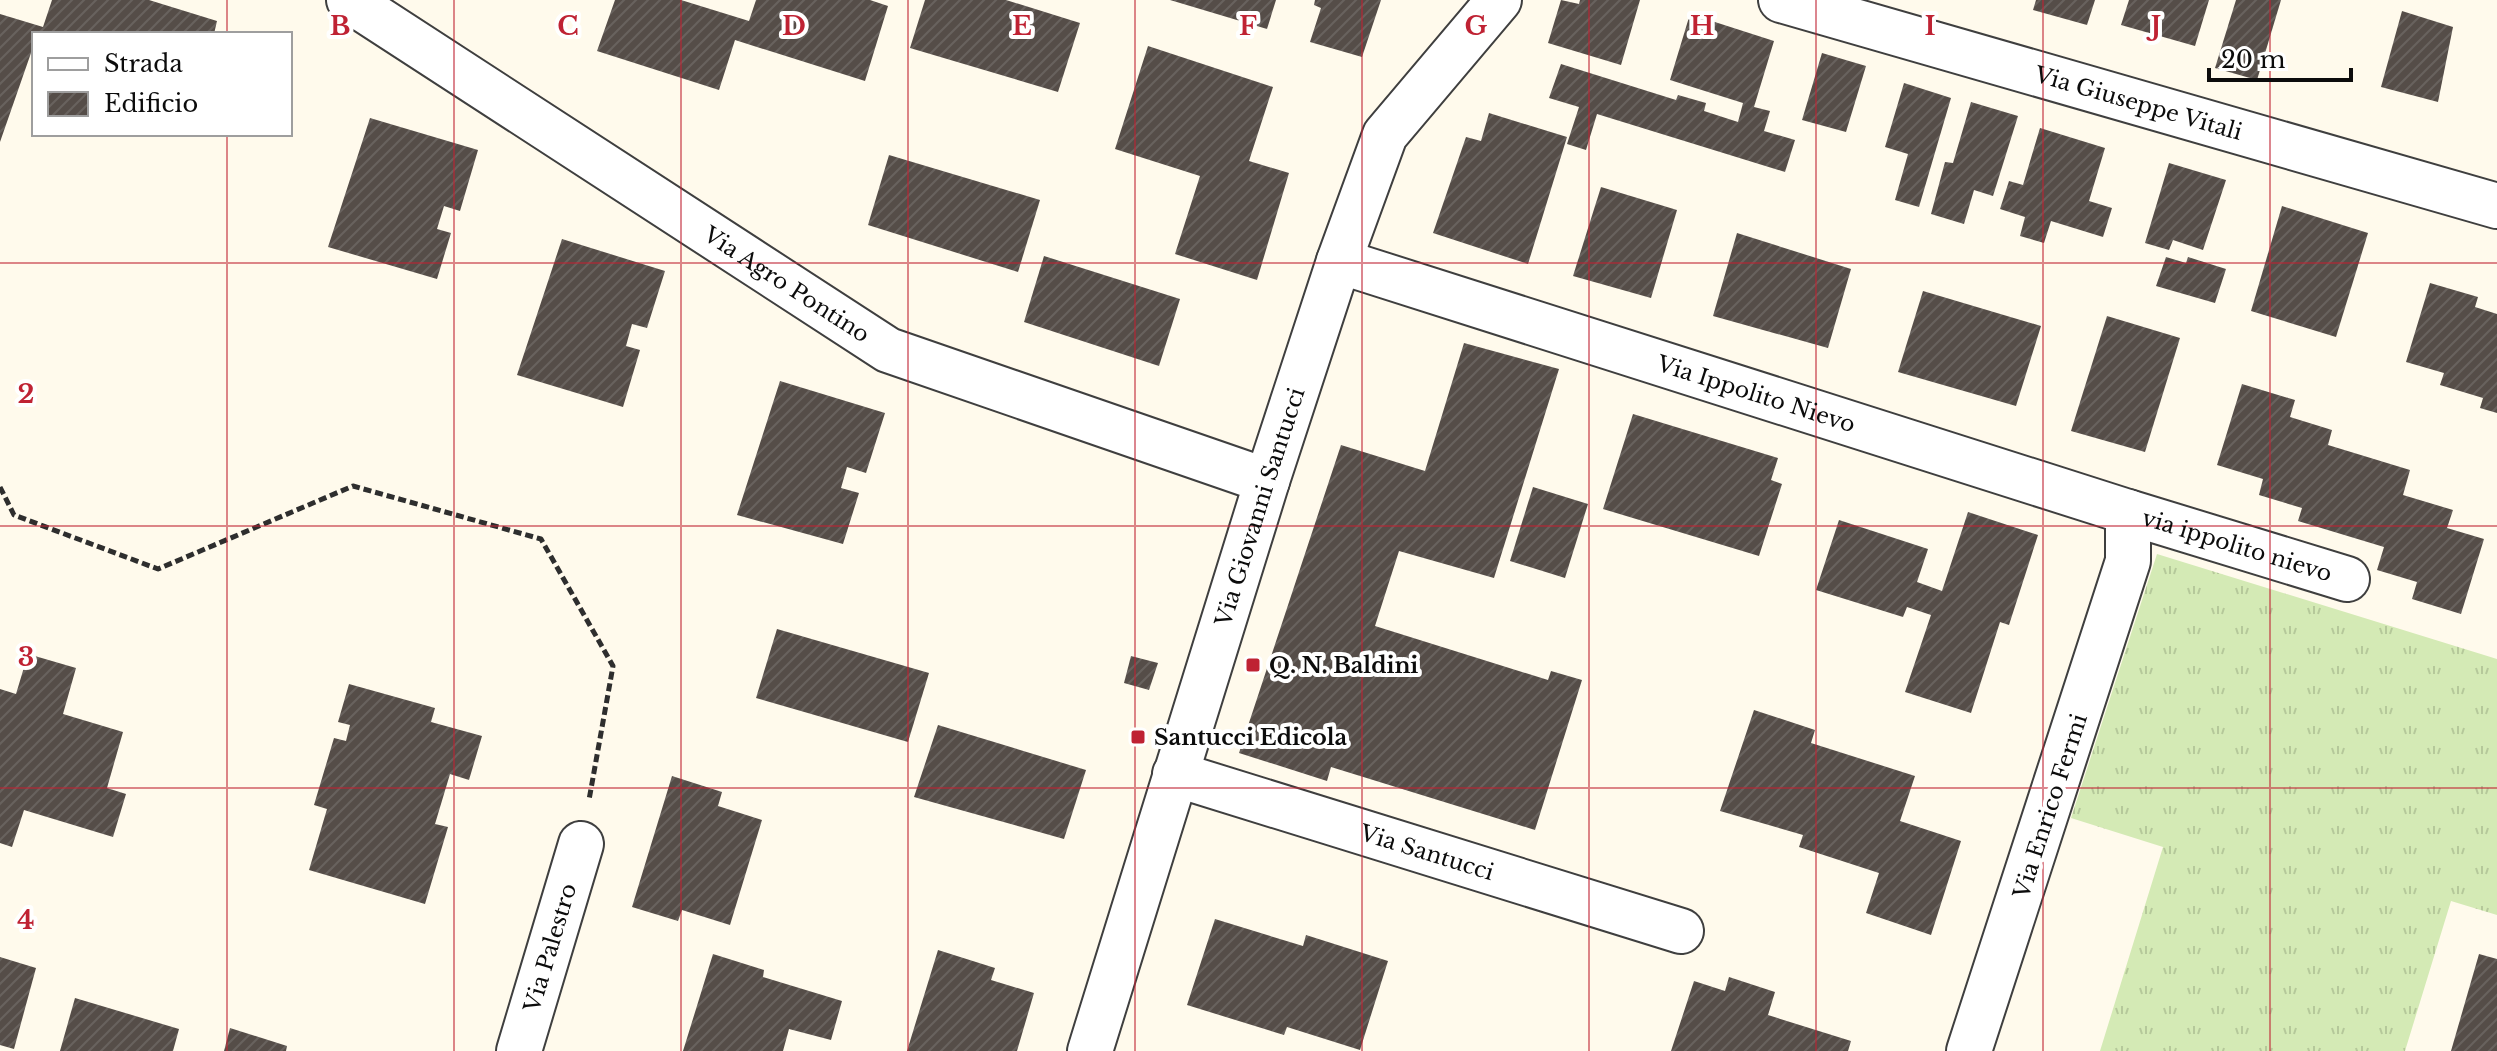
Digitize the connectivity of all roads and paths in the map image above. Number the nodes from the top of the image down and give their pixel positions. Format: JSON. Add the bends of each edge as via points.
{"nodes":[{"id":1,"x":349,"y":0,"type":"edge"},
{"id":2,"x":1499,"y":0,"type":"edge"},
{"id":3,"x":1781,"y":0,"type":"edge"},
{"id":4,"x":2497,"y":206,"type":"edge"},
{"id":5,"x":1339,"y":261,"type":"junction"},
{"id":6,"x":1267,"y":481,"type":"junction"},
{"id":7,"x":0,"y":487,"type":"edge"},
{"id":8,"x":2128,"y":512,"type":"junction"},
{"id":9,"x":2128,"y":561,"type":"joint"},
{"id":10,"x":2347,"y":579,"type":"dead end"},
{"id":11,"x":1175,"y":774,"type":"junction"},
{"id":12,"x":581,"y":844,"type":"joint"},
{"id":13,"x":1681,"y":931,"type":"dead end"},
{"id":14,"x":519,"y":1051,"type":"edge"},
{"id":15,"x":1090,"y":1051,"type":"edge"},
{"id":16,"x":1969,"y":1051,"type":"edge"}],
"edges":[{"from":1,"to":6,"type":"street","name":"Via Agro Pontino","via":[[888,350]]},
{"from":2,"to":5,"type":"street","name":"Via Giovanni Santucci","via":[[1385,135]]},
{"from":3,"to":4,"type":"street","name":"Via Giuseppe Vitali"},
{"from":5,"to":6,"type":"street","name":"Via Giovanni Santucci"},
{"from":5,"to":8,"type":"street","name":"Via Ippolito Nievo"},
{"from":6,"to":11,"type":"street","name":"Via Giovanni Santucci"},
{"from":7,"to":12,"type":"path","via":[[14,515],[158,569],[353,486],[541,539],[613,666]]},
{"from":8,"to":9,"type":"street","name":"Via Ippolito Nievo"},
{"from":8,"to":10,"type":"street","name":"via ippolito nievo"},
{"from":9,"to":16,"type":"street","name":"Via Enrico Fermi"},
{"from":11,"to":13,"type":"street","name":"Via Santucci"},
{"from":11,"to":15,"type":"street","name":"Via Giovanni Santucci"},
{"from":12,"to":14,"type":"street","name":"Via Palestro"}]}
